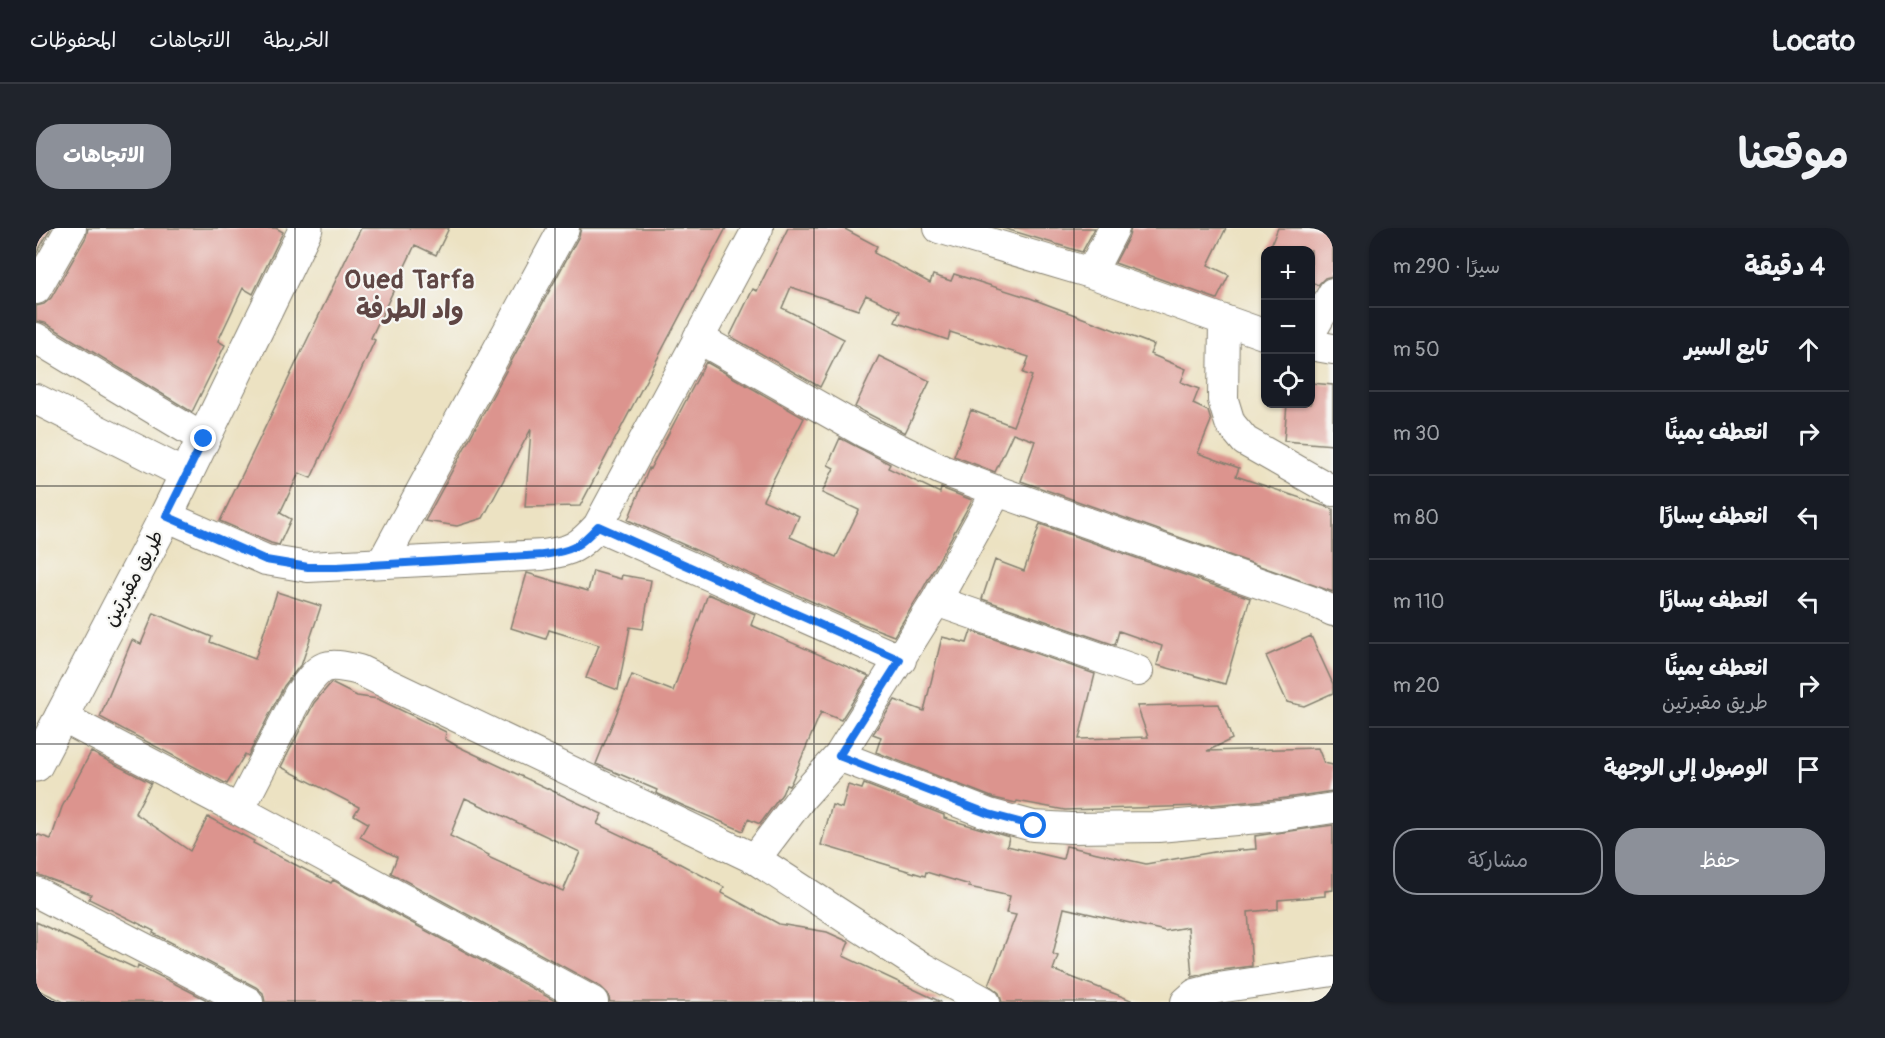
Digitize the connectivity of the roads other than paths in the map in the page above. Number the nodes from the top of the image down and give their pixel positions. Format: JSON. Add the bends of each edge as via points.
{"nodes":[{"id":1,"x":71,"y":228,"type":"edge"},
{"id":2,"x":306,"y":228,"type":"edge"},
{"id":3,"x":564,"y":228,"type":"edge"},
{"id":4,"x":758,"y":228,"type":"edge"},
{"id":5,"x":939,"y":228,"type":"edge"},
{"id":6,"x":1114,"y":228,"type":"edge"},
{"id":7,"x":1091,"y":273,"type":"junction"},
{"id":8,"x":36,"y":289,"type":"edge"},
{"id":9,"x":1333,"y":293,"type":"edge"},
{"id":10,"x":1224,"y":320,"type":"junction"},
{"id":11,"x":1315,"y":327,"type":"edge"},
{"id":12,"x":1261,"y":333,"type":"edge"},
{"id":13,"x":36,"y":338,"type":"edge"},
{"id":14,"x":698,"y":338,"type":"junction"},
{"id":15,"x":1315,"y":346,"type":"edge"},
{"id":16,"x":1333,"y":349,"type":"edge"},
{"id":17,"x":36,"y":399,"type":"edge"},
{"id":18,"x":204,"y":439,"type":"junction"},
{"id":19,"x":187,"y":475,"type":"junction"},
{"id":20,"x":997,"y":491,"type":"junction"},
{"id":21,"x":1333,"y":491,"type":"edge"},
{"id":22,"x":166,"y":516,"type":"junction"},
{"id":23,"x":598,"y":526,"type":"junction"},
{"id":24,"x":382,"y":563,"type":"junction"},
{"id":25,"x":936,"y":601,"type":"junction"},
{"id":26,"x":1333,"y":611,"type":"edge"},
{"id":27,"x":900,"y":660,"type":"junction"},
{"id":28,"x":1138,"y":671,"type":"dead end"},
{"id":29,"x":60,"y":716,"type":"junction"},
{"id":30,"x":839,"y":756,"type":"junction"},
{"id":31,"x":36,"y":765,"type":"edge"},
{"id":32,"x":1333,"y":808,"type":"edge"},
{"id":33,"x":239,"y":810,"type":"junction"},
{"id":34,"x":755,"y":859,"type":"junction"},
{"id":35,"x":36,"y":892,"type":"edge"},
{"id":36,"x":1333,"y":971,"type":"edge"},
{"id":37,"x":248,"y":1002,"type":"edge"},
{"id":38,"x":593,"y":1002,"type":"edge"},
{"id":39,"x":985,"y":1002,"type":"edge"},
{"id":40,"x":1186,"y":1002,"type":"edge"}],
"edges":[{"from":1,"to":8,"type":"street"},
{"from":2,"to":18,"type":"street","name":"طريق مقبرتين"},
{"from":3,"to":24,"type":"street"},
{"from":4,"to":14,"type":"street"},
{"from":5,"to":7,"type":"street"},
{"from":6,"to":7,"type":"street"},
{"from":7,"to":10,"type":"street"},
{"from":9,"to":11,"type":"street"},
{"from":10,"to":12,"type":"street"},
{"from":10,"to":21,"type":"street","via":[[1223,400],[1230,423],[1245,441]]},
{"from":13,"to":18,"type":"street"},
{"from":14,"to":20,"type":"street","via":[[874,438]]},
{"from":14,"to":23,"type":"street"},
{"from":15,"to":16,"type":"street"},
{"from":17,"to":19,"type":"street"},
{"from":18,"to":19,"type":"street","name":"طريق مقبرتين"},
{"from":19,"to":22,"type":"street","name":"طريق مقبرتين"},
{"from":20,"to":25,"type":"street"},
{"from":20,"to":26,"type":"street"},
{"from":22,"to":24,"type":"street","via":[[266,560],[287,565],[337,567]]},
{"from":22,"to":29,"type":"street","name":"طريق مقبرتين"},
{"from":23,"to":24,"type":"street","via":[[566,552]]},
{"from":23,"to":27,"type":"street"},
{"from":25,"to":27,"type":"street"},
{"from":25,"to":28,"type":"street"},
{"from":27,"to":30,"type":"street"},
{"from":29,"to":31,"type":"street","name":"طريق مقبرتين"},
{"from":29,"to":33,"type":"street"},
{"from":30,"to":32,"type":"street","via":[[989,814],[1034,826],[1158,827]]},
{"from":30,"to":34,"type":"street"},
{"from":33,"to":34,"type":"street","via":[[300,694],[321,667],[337,664],[381,679]]},
{"from":33,"to":38,"type":"street"},
{"from":34,"to":39,"type":"street","via":[[923,968]]},
{"from":35,"to":37,"type":"street"},
{"from":36,"to":40,"type":"street","via":[[1218,988],[1195,994]]}]}
